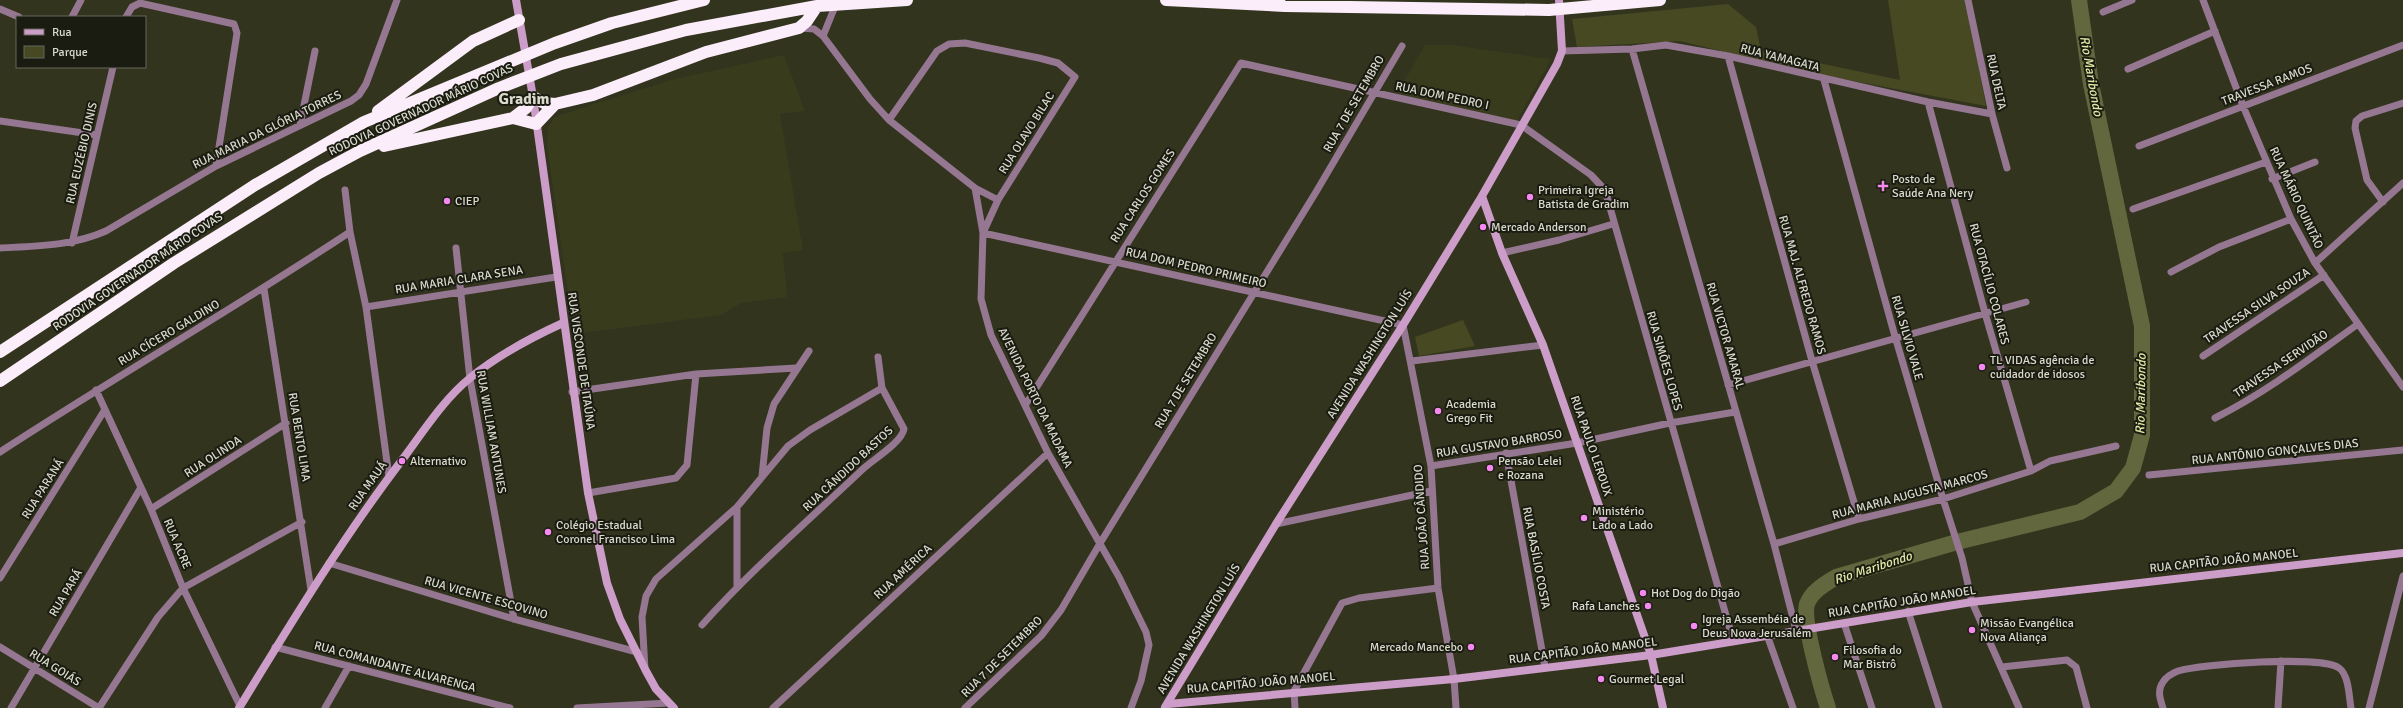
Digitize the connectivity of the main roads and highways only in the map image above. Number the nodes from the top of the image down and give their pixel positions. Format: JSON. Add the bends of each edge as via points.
{"nodes":[{"id":1,"x":516,"y":0,"type":"edge"},
{"id":2,"x":704,"y":0,"type":"edge"},
{"id":3,"x":907,"y":0,"type":"edge"},
{"id":4,"x":1166,"y":0,"type":"edge"},
{"id":5,"x":1559,"y":0,"type":"edge"},
{"id":6,"x":1660,"y":0,"type":"edge"},
{"id":7,"x":817,"y":6,"type":"junction"},
{"id":8,"x":519,"y":20,"type":"junction"},
{"id":9,"x":533,"y":97,"type":"junction"},
{"id":10,"x":554,"y":104,"type":"junction"},
{"id":11,"x":513,"y":118,"type":"junction"},
{"id":12,"x":364,"y":122,"type":"junction"},
{"id":13,"x":536,"y":124,"type":"junction"},
{"id":14,"x":360,"y":151,"type":"junction"},
{"id":15,"x":1482,"y":196,"type":"junction"},
{"id":16,"x":563,"y":323,"type":"junction"},
{"id":17,"x":0,"y":352,"type":"edge"},
{"id":18,"x":0,"y":381,"type":"edge"},
{"id":19,"x":2403,"y":553,"type":"edge"},
{"id":20,"x":1651,"y":655,"type":"junction"},
{"id":21,"x":672,"y":705,"type":"edge"},
{"id":22,"x":1166,"y":706,"type":"edge"},
{"id":23,"x":240,"y":707,"type":"edge"},
{"id":24,"x":1663,"y":708,"type":"edge"}],
"edges":[{"from":1,"to":8,"type":"main road","name":"RUA VISCONDE DE ITAÚNA"},
{"from":2,"to":12,"type":"highway","name":"RODOVIA GOVERNADOR MÁRIO COVAS","via":[[612,23],[555,43]]},
{"from":3,"to":7,"type":"highway","name":"RODOVIA GOVERNADOR MÁRIO COVAS"},
{"from":4,"to":6,"type":"highway","via":[[1285,6],[1549,10]]},
{"from":5,"to":15,"type":"main road","name":"AVENIDA WASHINGTON LUÍS","via":[[1562,51],[1557,64]]},
{"from":7,"to":10,"type":"highway","via":[[799,28],[706,52],[593,95]]},
{"from":7,"to":14,"type":"highway","name":"RODOVIA GOVERNADOR MÁRIO COVAS","via":[[686,30],[561,64],[499,88]]},
{"from":8,"to":9,"type":"main road","name":"RUA VISCONDE DE ITAÚNA"},
{"from":8,"to":12,"type":"highway","via":[[473,41]]},
{"from":9,"to":10,"type":"highway","via":[[544,103]]},
{"from":9,"to":11,"type":"highway","via":[[526,108]]},
{"from":9,"to":13,"type":"main road","name":"RUA VISCONDE DE ITAÚNA"},
{"from":10,"to":13,"type":"highway"},
{"from":11,"to":13,"type":"highway"},
{"from":11,"to":14,"type":"highway"},
{"from":12,"to":17,"type":"highway","name":"RODOVIA GOVERNADOR MÁRIO COVAS","via":[[255,185]]},
{"from":13,"to":16,"type":"main road","name":"RUA VISCONDE DE ITAÚNA"},
{"from":14,"to":18,"type":"highway","name":"RODOVIA GOVERNADOR MÁRIO COVAS","via":[[277,198],[181,259]]},
{"from":15,"to":20,"type":"main road","name":"RUA PAULO LEROUX","via":[[1502,252],[1543,345]]},
{"from":15,"to":22,"type":"main road","name":"AVENIDA WASHINGTON LUÍS","via":[[1276,524]]},
{"from":16,"to":21,"type":"main road","name":"RUA VISCONDE DE ITAÚNA","via":[[588,493],[607,583],[620,619],[646,671],[656,689]]},
{"from":16,"to":23,"type":"main road","name":"RUA MAUÁ","via":[[506,352],[452,395],[389,477],[329,563]]},
{"from":19,"to":20,"type":"main road","name":"RUA CAPITÃO JOÃO MANOEL","via":[[1972,602]]},
{"from":20,"to":22,"type":"main road","name":"RUA CAPITÃO JOÃO MANOEL","via":[[1454,679],[1294,691]]},
{"from":20,"to":24,"type":"main road","name":"RUA PAULO LEROUX"}]}
